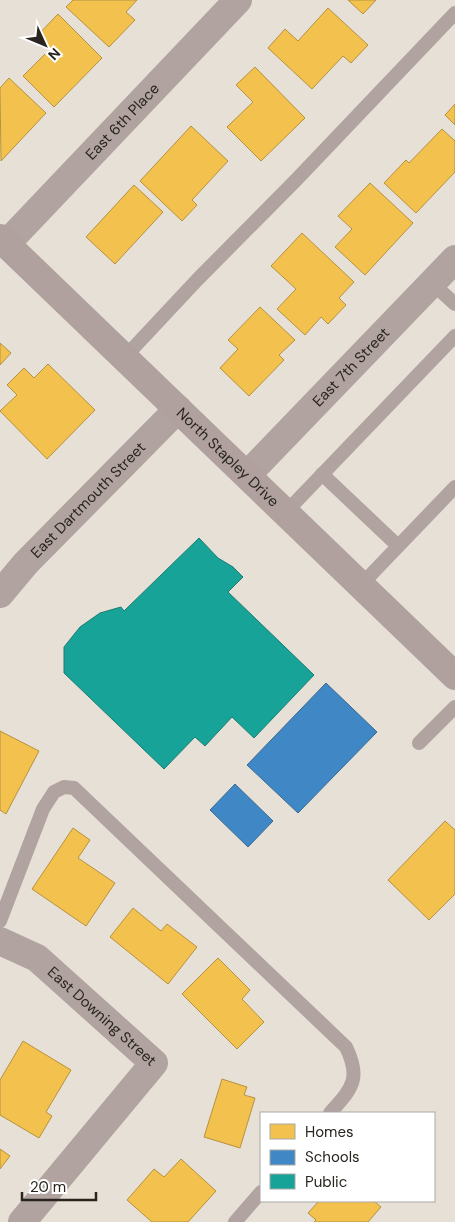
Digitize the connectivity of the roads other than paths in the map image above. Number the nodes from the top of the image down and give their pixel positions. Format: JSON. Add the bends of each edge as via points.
{"nodes":[{"id":1,"x":225,"y":4,"type":"edge"},
{"id":2,"x":455,"y":13,"type":"edge"},
{"id":3,"x":3,"y":241,"type":"edge"},
{"id":4,"x":455,"y":259,"type":"edge"},
{"id":5,"x":432,"y":283,"type":"junction"},
{"id":6,"x":455,"y":304,"type":"edge"},
{"id":7,"x":455,"y":336,"type":"edge"},
{"id":8,"x":124,"y":358,"type":"junction"},
{"id":9,"x":178,"y":409,"type":"junction"},
{"id":10,"x":322,"y":474,"type":"junction"},
{"id":11,"x":247,"y":475,"type":"junction"},
{"id":12,"x":455,"y":487,"type":"edge"},
{"id":13,"x":285,"y":512,"type":"junction"},
{"id":14,"x":398,"y":546,"type":"junction"},
{"id":15,"x":361,"y":585,"type":"junction"},
{"id":16,"x":0,"y":594,"type":"edge"},
{"id":17,"x":455,"y":676,"type":"edge"},
{"id":18,"x":455,"y":707,"type":"edge"},
{"id":19,"x":419,"y":743,"type":"dead end"},
{"id":20,"x":0,"y":921,"type":"edge"},
{"id":21,"x":0,"y":941,"type":"edge"},
{"id":22,"x":331,"y":1112,"type":"edge"},
{"id":23,"x":260,"y":1193,"type":"edge"},
{"id":24,"x":22,"y":1222,"type":"edge"},
{"id":25,"x":235,"y":1222,"type":"edge"}],
"edges":[{"from":1,"to":3,"type":"street","name":"East 6th Place"},
{"from":2,"to":8,"type":"lane"},
{"from":3,"to":8,"type":"main road","name":"North Stapley Drive"},
{"from":4,"to":5,"type":"street","name":"East 7th Street"},
{"from":5,"to":6,"type":"lane"},
{"from":5,"to":11,"type":"street","name":"East 7th Street"},
{"from":7,"to":10,"type":"lane"},
{"from":8,"to":9,"type":"main road","name":"North Stapley Drive"},
{"from":9,"to":11,"type":"main road","name":"North Stapley Drive"},
{"from":9,"to":16,"type":"street","name":"East Dartmouth Street","via":[[26,563]]},
{"from":10,"to":13,"type":"lane"},
{"from":10,"to":14,"type":"lane"},
{"from":11,"to":13,"type":"main road","name":"North Stapley Drive"},
{"from":12,"to":14,"type":"lane"},
{"from":13,"to":15,"type":"main road","name":"North Stapley Drive"},
{"from":14,"to":15,"type":"lane"},
{"from":15,"to":17,"type":"main road","name":"North Stapley Drive"},
{"from":18,"to":19,"type":"lane"},
{"from":20,"to":22,"type":"lane","via":[[43,809],[54,792],[64,787],[74,788],[346,1047],[352,1058],[353,1081],[349,1091]]},
{"from":21,"to":24,"type":"street","name":"East Downing Street","via":[[37,958],[154,1063]]},
{"from":23,"to":25,"type":"lane"}]}
